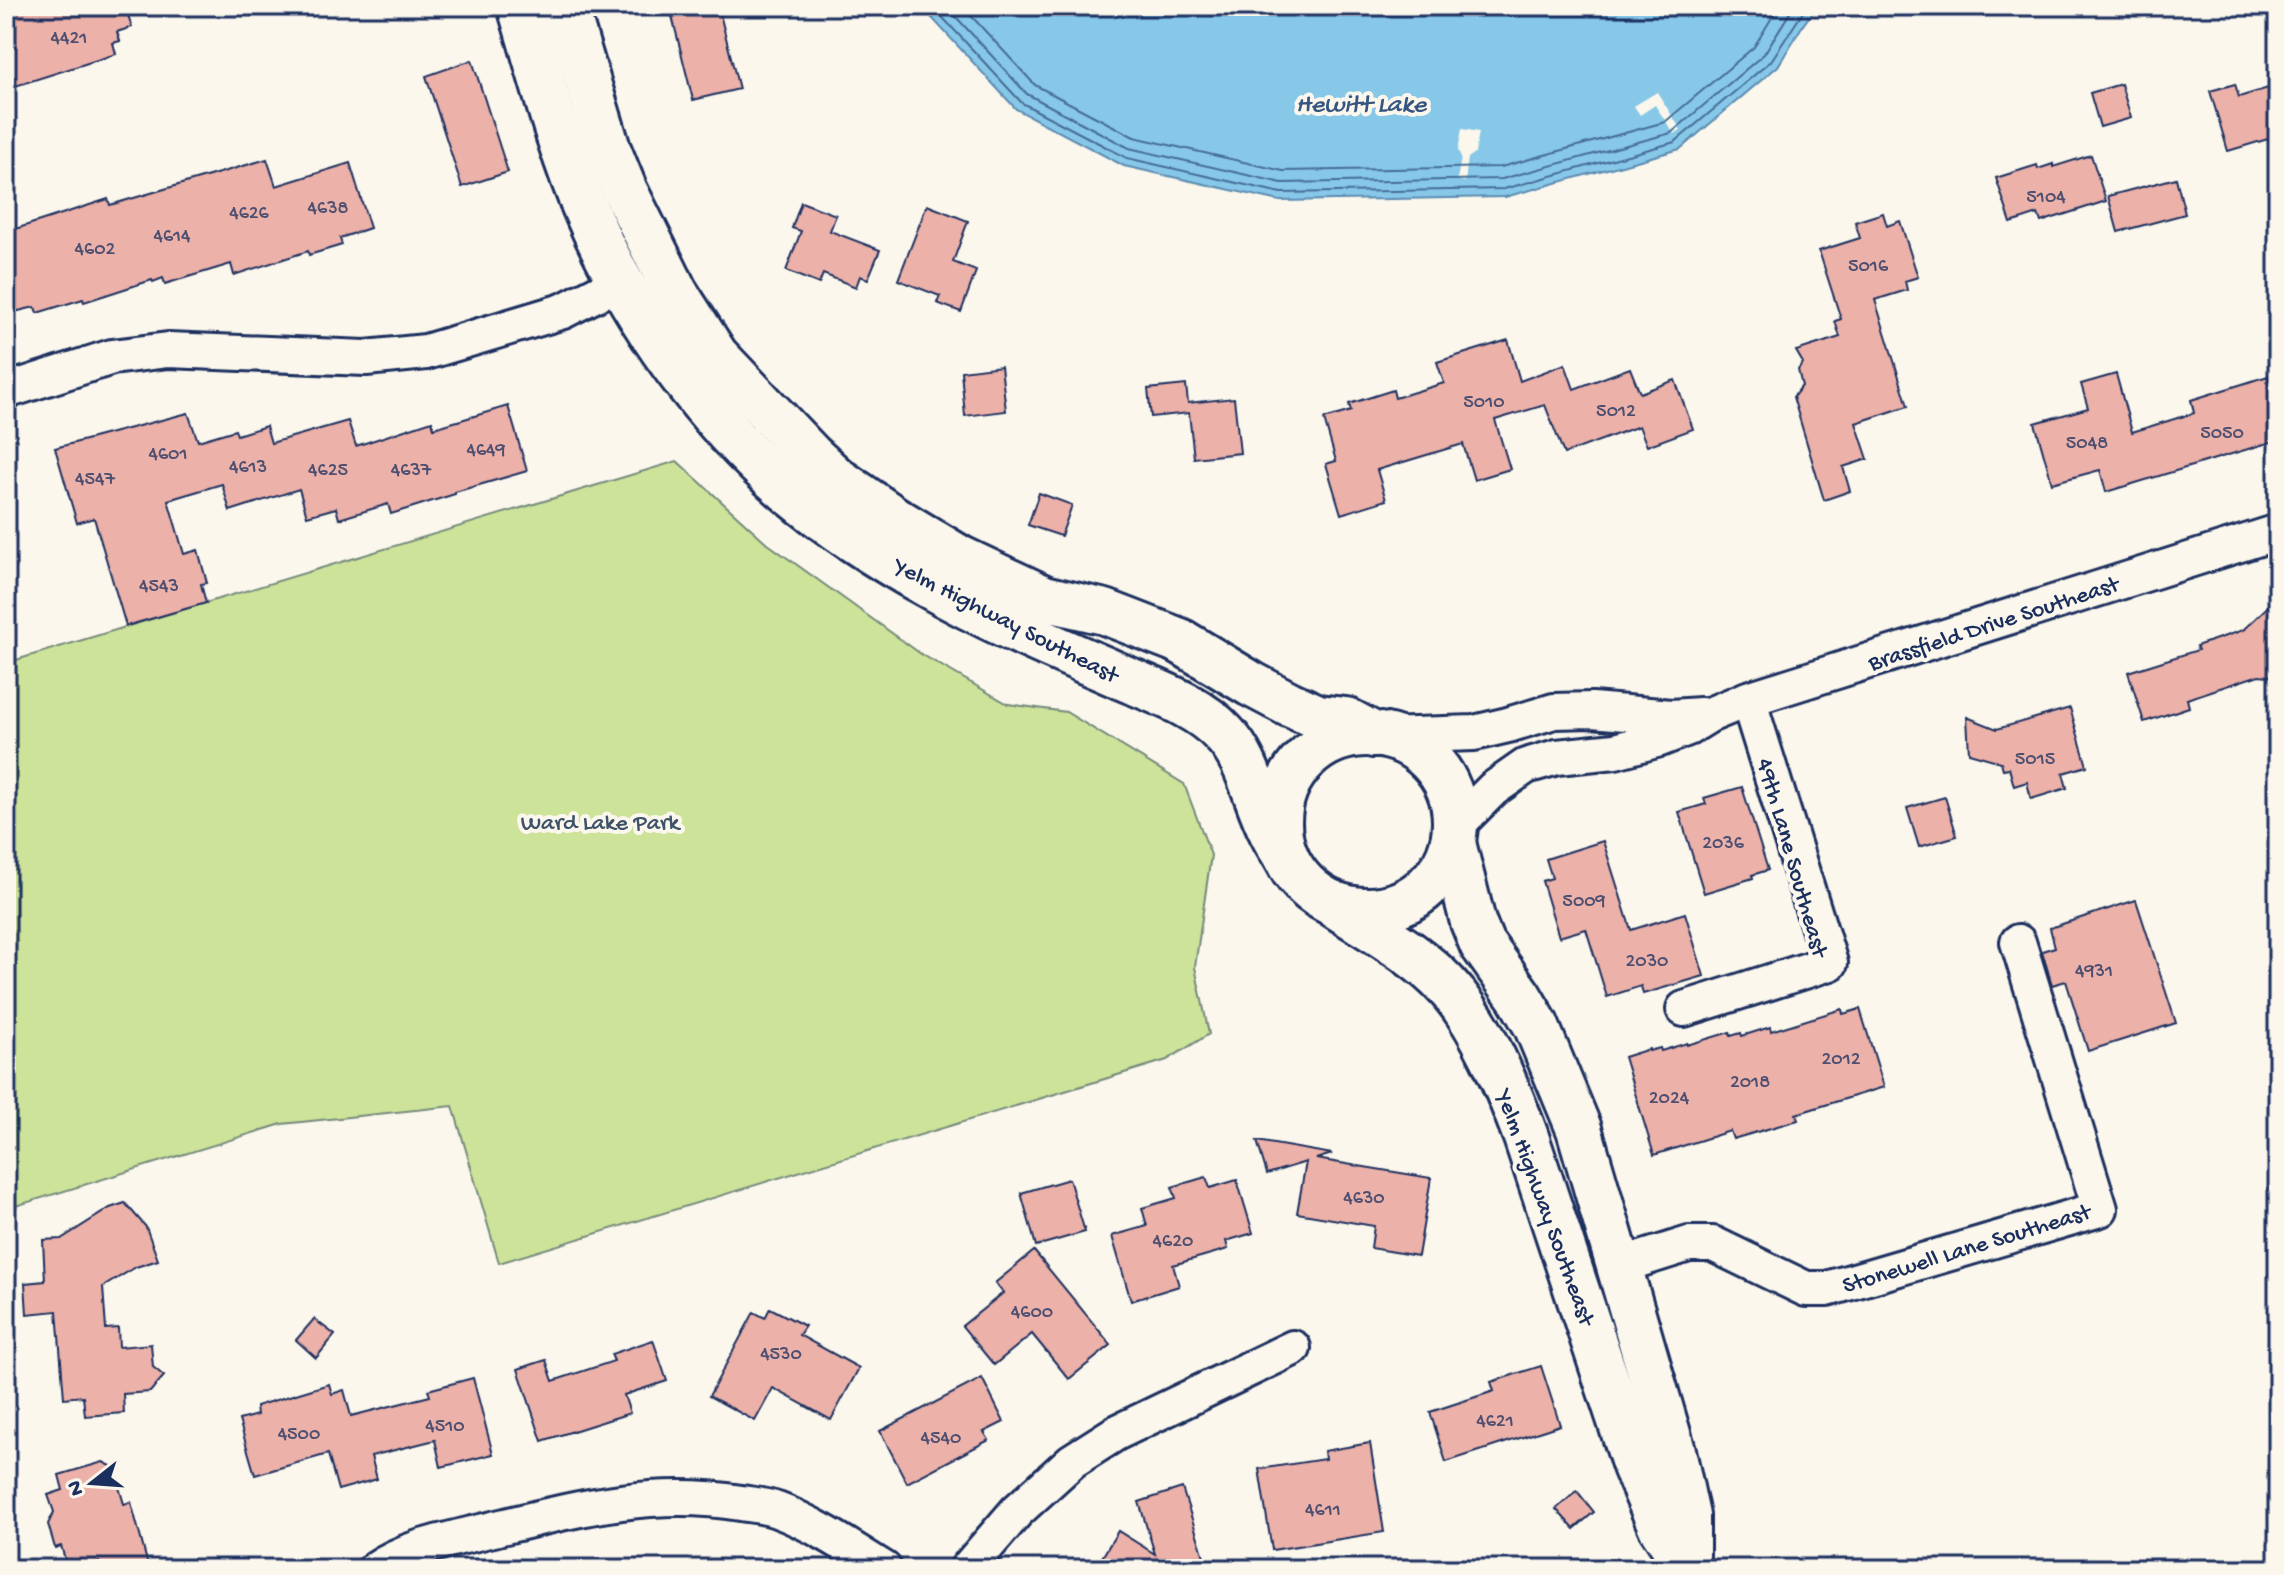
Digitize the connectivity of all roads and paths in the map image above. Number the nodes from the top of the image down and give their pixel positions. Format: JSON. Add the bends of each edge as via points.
{"nodes":[{"id":1,"x":520,"y":6,"type":"edge"},
{"id":2,"x":565,"y":6,"type":"edge"},
{"id":3,"x":621,"y":281,"type":"junction"},
{"id":4,"x":6,"y":391,"type":"edge"},
{"id":5,"x":2278,"y":532,"type":"edge"},
{"id":6,"x":1748,"y":699,"type":"junction"},
{"id":7,"x":1709,"y":715,"type":"junction"},
{"id":8,"x":1380,"y":736,"type":"junction"},
{"id":9,"x":1454,"y":835,"type":"junction"},
{"id":10,"x":1286,"y":857,"type":"junction"},
{"id":11,"x":1332,"y":903,"type":"junction"},
{"id":12,"x":2018,"y":942,"type":"dead end"},
{"id":13,"x":1684,"y":1009,"type":"dead end"},
{"id":14,"x":1619,"y":1266,"type":"junction"},
{"id":15,"x":1293,"y":1348,"type":"dead end"},
{"id":16,"x":1687,"y":1568,"type":"edge"},
{"id":17,"x":375,"y":1569,"type":"edge"},
{"id":18,"x":884,"y":1569,"type":"edge"},
{"id":19,"x":967,"y":1569,"type":"edge"}],
"edges":[{"from":1,"to":3,"type":"main road","name":"Yelm Highway Southeast","via":[[586,212]]},
{"from":2,"to":8,"type":"main road","name":"Yelm Highway Southeast","via":[[614,163],[675,292],[716,356],[836,479],[961,559],[1044,598],[1105,612],[1180,641],[1289,704]]},
{"from":3,"to":4,"type":"street","via":[[563,311],[426,352],[366,358],[168,350],[112,357]]},
{"from":3,"to":10,"type":"main road","name":"Yelm Highway Southeast","via":[[704,403],[793,494],[928,586],[1185,706],[1225,734]]},
{"from":5,"to":6,"type":"street","name":"Brassfield Drive Southeast"},
{"from":6,"to":7,"type":"street","name":"Brassfield Drive Southeast"},
{"from":6,"to":13,"type":"street","name":"49th Lane Southeast","via":[[1830,963]]},
{"from":7,"to":8,"type":"street","name":"Brassfield Drive Southeast","via":[[1554,711],[1474,733]]},
{"from":7,"to":9,"type":"street","name":"Brassfield Drive Southeast","via":[[1660,739],[1526,766],[1493,789]]},
{"from":8,"to":9,"type":"main road","via":[[1405,742],[1436,767],[1453,803]]},
{"from":8,"to":10,"type":"main road","via":[[1343,738],[1324,746],[1293,775],[1280,815]]},
{"from":9,"to":11,"type":"main road","via":[[1436,877],[1407,901],[1369,911]]},
{"from":9,"to":14,"type":"main road","name":"Yelm Highway Southeast","via":[[1473,922],[1536,1025],[1579,1129]]},
{"from":10,"to":11,"type":"main road","via":[[1302,882]]},
{"from":11,"to":16,"type":"main road","name":"Yelm Highway Southeast","via":[[1417,959],[1447,986],[1475,1024],[1512,1099],[1635,1466],[1661,1527]]},
{"from":12,"to":14,"type":"street","name":"Stonewell Lane Southeast","via":[[2100,1209],[1827,1289],[1806,1289],[1713,1244],[1689,1244]]},
{"from":14,"to":16,"type":"main road","name":"Yelm Highway Southeast","via":[[1673,1451],[1687,1516]]},
{"from":15,"to":19,"type":"street","via":[[1116,1433],[1072,1461],[1017,1511]]},
{"from":17,"to":18,"type":"street","via":[[426,1546],[540,1518],[669,1497],[776,1509]]}]}
